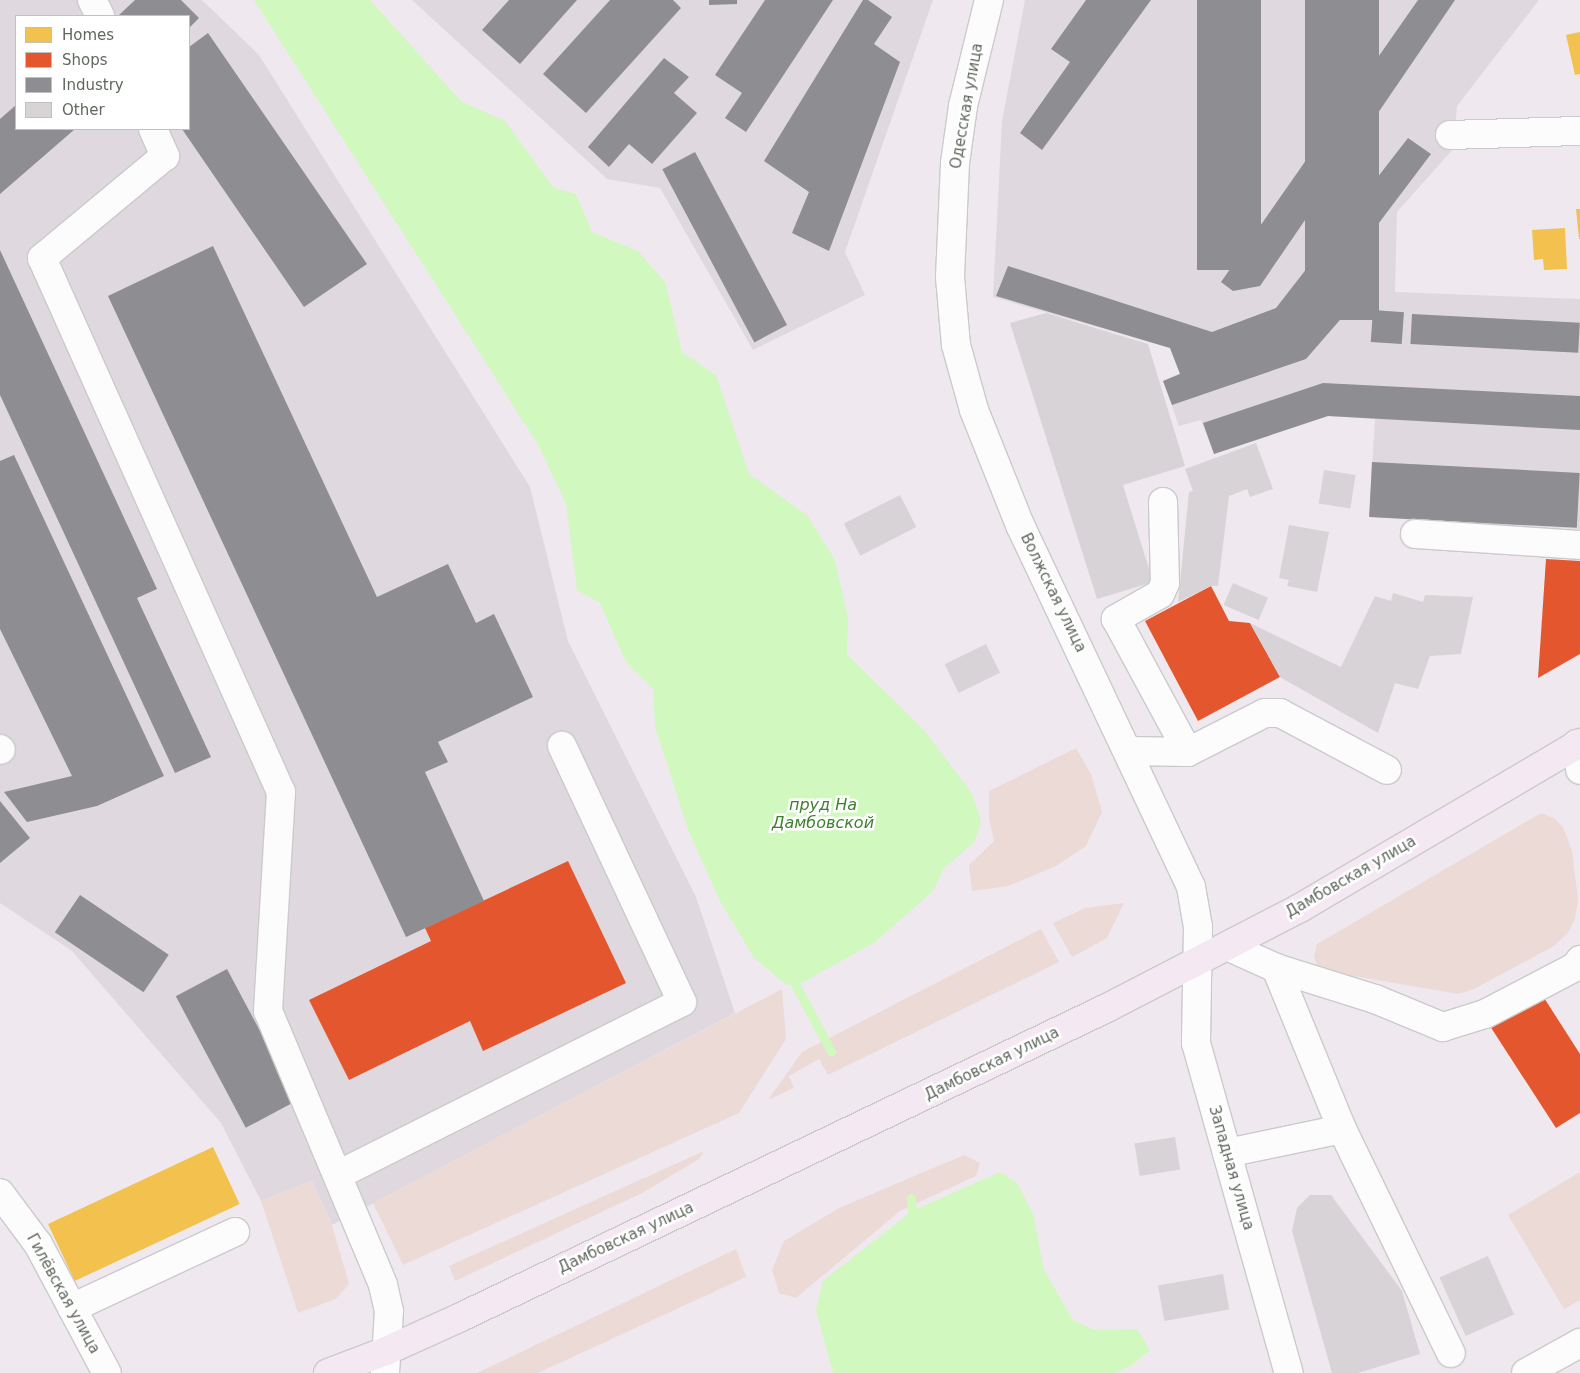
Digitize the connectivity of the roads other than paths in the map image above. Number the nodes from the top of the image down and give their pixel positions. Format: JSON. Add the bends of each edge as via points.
{"nodes":[{"id":1,"x":92,"y":0,"type":"edge"},
{"id":2,"x":989,"y":0,"type":"edge"},
{"id":3,"x":100,"y":15,"type":"edge"},
{"id":4,"x":153,"y":130,"type":"edge"},
{"id":5,"x":1580,"y":131,"type":"edge"},
{"id":6,"x":1450,"y":135,"type":"dead end"},
{"id":7,"x":951,"y":213,"type":"joint"},
{"id":8,"x":1163,"y":502,"type":"dead end"},
{"id":9,"x":1415,"y":534,"type":"dead end"},
{"id":10,"x":1580,"y":545,"type":"edge"},
{"id":11,"x":562,"y":746,"type":"dead end"},
{"id":12,"x":1128,"y":751,"type":"junction"},
{"id":13,"x":1188,"y":752,"type":"junction"},
{"id":14,"x":1579,"y":752,"type":"edge"},
{"id":15,"x":1387,"y":770,"type":"dead end"},
{"id":16,"x":1227,"y":946,"type":"junction"},
{"id":17,"x":1199,"y":960,"type":"junction"},
{"id":18,"x":1580,"y":960,"type":"edge"},
{"id":19,"x":1276,"y":968,"type":"junction"},
{"id":20,"x":1342,"y":1129,"type":"junction"},
{"id":21,"x":1227,"y":1153,"type":"junction"},
{"id":22,"x":338,"y":1175,"type":"junction"},
{"id":23,"x":0,"y":1193,"type":"edge"},
{"id":24,"x":235,"y":1232,"type":"dead end"},
{"id":25,"x":72,"y":1308,"type":"junction"},
{"id":26,"x":1580,"y":1343,"type":"edge"},
{"id":27,"x":1450,"y":1353,"type":"dead end"},
{"id":28,"x":386,"y":1362,"type":"edge"},
{"id":29,"x":1534,"y":1371,"type":"edge"},
{"id":30,"x":107,"y":1373,"type":"edge"},
{"id":31,"x":328,"y":1373,"type":"edge"},
{"id":32,"x":1289,"y":1373,"type":"edge"}],
"edges":[{"from":1,"to":3,"type":"street"},
{"from":2,"to":7,"type":"street","name":"Одесская улица","via":[[963,106]]},
{"from":4,"to":22,"type":"street","via":[[165,156],[42,258],[281,792],[268,1011]]},
{"from":5,"to":6,"type":"street"},
{"from":7,"to":12,"type":"street","name":"Волжская улица","via":[[953,317],[958,354],[974,410],[1020,526]]},
{"from":8,"to":13,"type":"street","via":[[1164,583],[1160,594],[1116,619]]},
{"from":9,"to":10,"type":"street"},
{"from":11,"to":22,"type":"street","via":[[682,1002]]},
{"from":12,"to":13,"type":"street"},
{"from":12,"to":17,"type":"street","name":"Волжская улица","via":[[1191,887],[1198,927]]},
{"from":13,"to":15,"type":"street","via":[[1265,713],[1280,713]]},
{"from":14,"to":16,"type":"main road","name":"Дамбовская улица"},
{"from":16,"to":17,"type":"main road","name":"Дамбовская улица"},
{"from":16,"to":19,"type":"street"},
{"from":17,"to":21,"type":"street","name":"Западная улица","via":[[1196,1043]]},
{"from":17,"to":28,"type":"main road","name":"Дамбовская улица"},
{"from":18,"to":19,"type":"street","via":[[1575,967],[1485,1014],[1443,1027],[1375,999]]},
{"from":19,"to":20,"type":"street"},
{"from":20,"to":21,"type":"street"},
{"from":20,"to":27,"type":"street"},
{"from":21,"to":32,"type":"street","name":"Западная улица"},
{"from":22,"to":28,"type":"street","via":[[383,1285],[389,1312]]},
{"from":23,"to":25,"type":"street","name":"Гилёвская улица","via":[[38,1244]]},
{"from":24,"to":25,"type":"street"},
{"from":25,"to":30,"type":"street","name":"Гилёвская улица"},
{"from":26,"to":29,"type":"street"},
{"from":28,"to":31,"type":"main road","name":"Дамбовская улица"}]}
